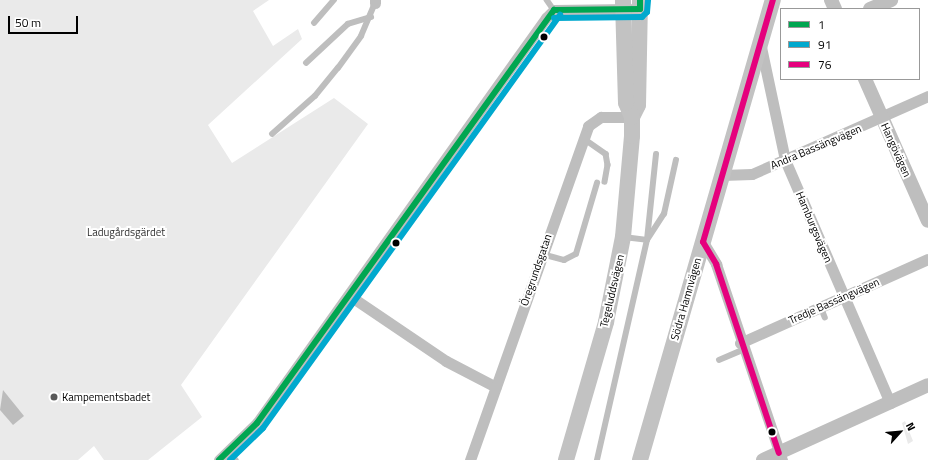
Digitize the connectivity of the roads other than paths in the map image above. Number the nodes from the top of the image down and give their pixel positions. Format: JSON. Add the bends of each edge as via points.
{"nodes":[{"id":1,"x":334,"y":0,"type":"edge"},
{"id":2,"x":547,"y":0,"type":"edge"},
{"id":3,"x":773,"y":0,"type":"edge"},
{"id":4,"x":891,"y":0,"type":"edge"},
{"id":5,"x":375,"y":1,"type":"edge"},
{"id":6,"x":623,"y":4,"type":"edge"},
{"id":7,"x":640,"y":4,"type":"edge"},
{"id":8,"x":872,"y":8,"type":"edge"},
{"id":9,"x":554,"y":10,"type":"junction"},
{"id":10,"x":371,"y":17,"type":"junction"},
{"id":11,"x":314,"y":23,"type":"dead end"},
{"id":12,"x":760,"y":44,"type":"junction"},
{"id":13,"x":306,"y":63,"type":"dead end"},
{"id":14,"x":865,"y":80,"type":"edge"},
{"id":15,"x":928,"y":96,"type":"edge"},
{"id":16,"x":632,"y":117,"type":"junction"},
{"id":17,"x":882,"y":118,"type":"junction"},
{"id":18,"x":272,"y":134,"type":"dead end"},
{"id":19,"x":582,"y":138,"type":"junction"},
{"id":20,"x":656,"y":154,"type":"dead end"},
{"id":21,"x":676,"y":160,"type":"dead end"},
{"id":22,"x":785,"y":160,"type":"junction"},
{"id":23,"x":722,"y":175,"type":"junction"},
{"id":24,"x":605,"y":182,"type":"dead end"},
{"id":25,"x":597,"y":183,"type":"dead end"},
{"id":26,"x":928,"y":221,"type":"edge"},
{"id":27,"x":623,"y":237,"type":"junction"},
{"id":28,"x":647,"y":240,"type":"junction"},
{"id":29,"x":703,"y":242,"type":"junction"},
{"id":30,"x":542,"y":254,"type":"junction"},
{"id":31,"x":928,"y":258,"type":"edge"},
{"id":32,"x":350,"y":296,"type":"junction"},
{"id":33,"x":844,"y":297,"type":"junction"},
{"id":34,"x":741,"y":347,"type":"junction"},
{"id":35,"x":719,"y":360,"type":"dead end"},
{"id":36,"x":928,"y":385,"type":"edge"},
{"id":37,"x":496,"y":387,"type":"junction"},
{"id":38,"x":890,"y":403,"type":"junction"},
{"id":39,"x":232,"y":456,"type":"edge"},
{"id":40,"x":780,"y":456,"type":"edge"},
{"id":41,"x":219,"y":460,"type":"edge"},
{"id":42,"x":470,"y":460,"type":"edge"},
{"id":43,"x":566,"y":460,"type":"edge"},
{"id":44,"x":597,"y":460,"type":"edge"},
{"id":45,"x":640,"y":460,"type":"edge"},
{"id":46,"x":763,"y":460,"type":"edge"}],
"edges":[{"from":1,"to":11,"type":"lane"},
{"from":2,"to":9,"type":"lane"},
{"from":3,"to":12,"type":"main road","name":"Södra Hamnvägen"},
{"from":4,"to":8,"type":"street"},
{"from":5,"to":10,"type":"lane"},
{"from":6,"to":7,"type":"street"},
{"from":6,"to":9,"type":"street"},
{"from":6,"to":16,"type":"main road","name":"Tegeluddsvägen","via":[[626,103]]},
{"from":7,"to":16,"type":"main road","name":"Tegeluddsvägen","via":[[638,104]]},
{"from":9,"to":32,"type":"street"},
{"from":10,"to":13,"type":"lane","via":[[348,24]]},
{"from":10,"to":18,"type":"lane","via":[[315,96]]},
{"from":12,"to":22,"type":"street","name":"Hamburgsvägen"},
{"from":12,"to":23,"type":"main road","name":"Södra Hamnvägen"},
{"from":14,"to":17,"type":"street","name":"Hangövägen"},
{"from":15,"to":17,"type":"street","name":"Andra Bassängvägen"},
{"from":16,"to":19,"type":"street","name":"Öregrundsgatan","via":[[596,119]]},
{"from":16,"to":27,"type":"main road","name":"Tegeluddsvägen"},
{"from":17,"to":22,"type":"street","name":"Andra Bassängvägen"},
{"from":17,"to":26,"type":"street","name":"Hangövägen"},
{"from":19,"to":24,"type":"lane","via":[[606,154],[608,165]]},
{"from":19,"to":30,"type":"street","name":"Öregrundsgatan"},
{"from":20,"to":28,"type":"lane"},
{"from":21,"to":28,"type":"lane","via":[[664,214]]},
{"from":22,"to":23,"type":"street","name":"Andra Bassängvägen","via":[[752,174]]},
{"from":22,"to":33,"type":"street","name":"Hamburgsvägen"},
{"from":23,"to":29,"type":"main road","name":"Södra Hamnvägen"},
{"from":25,"to":30,"type":"lane","via":[[576,254],[564,260]]},
{"from":27,"to":28,"type":"lane"},
{"from":27,"to":43,"type":"main road","name":"Tegeluddsvägen","via":[[606,322]]},
{"from":28,"to":44,"type":"lane"},
{"from":29,"to":34,"type":"street","via":[[716,264]]},
{"from":29,"to":45,"type":"main road","name":"Södra Hamnvägen"},
{"from":30,"to":37,"type":"street","name":"Öregrundsgatan"},
{"from":31,"to":33,"type":"street","name":"Tredje Bassängvägen"},
{"from":32,"to":37,"type":"street","via":[[446,361]]},
{"from":32,"to":39,"type":"street"},
{"from":33,"to":34,"type":"street","name":"Tredje Bassängvägen","via":[[823,312]]},
{"from":33,"to":38,"type":"street","name":"Hamburgsvägen"},
{"from":34,"to":35,"type":"lane"},
{"from":34,"to":40,"type":"street"},
{"from":36,"to":38,"type":"street"},
{"from":37,"to":42,"type":"street","name":"Öregrundsgatan"},
{"from":38,"to":40,"type":"street"},
{"from":39,"to":41,"type":"street"},
{"from":40,"to":46,"type":"street"}]}
